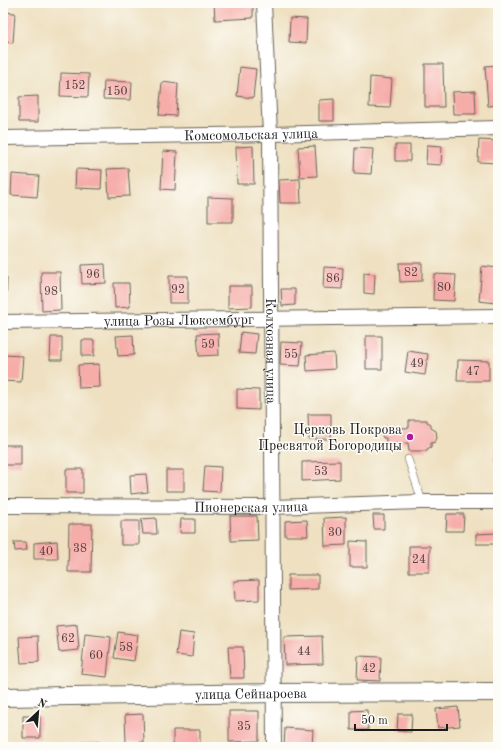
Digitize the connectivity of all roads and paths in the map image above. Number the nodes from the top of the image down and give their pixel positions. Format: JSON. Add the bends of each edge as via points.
{"nodes":[{"id":1,"x":264,"y":3,"type":"edge"},
{"id":2,"x":498,"y":128,"type":"edge"},
{"id":3,"x":270,"y":134,"type":"junction"},
{"id":4,"x":3,"y":138,"type":"edge"},
{"id":5,"x":498,"y":316,"type":"edge"},
{"id":6,"x":271,"y":319,"type":"junction"},
{"id":7,"x":3,"y":322,"type":"edge"},
{"id":8,"x":408,"y":459,"type":"dead end"},
{"id":9,"x":420,"y":502,"type":"junction"},
{"id":10,"x":498,"y":502,"type":"edge"},
{"id":11,"x":3,"y":506,"type":"edge"},
{"id":12,"x":273,"y":507,"type":"junction"},
{"id":13,"x":498,"y":692,"type":"edge"},
{"id":14,"x":275,"y":693,"type":"junction"},
{"id":15,"x":3,"y":697,"type":"edge"},
{"id":16,"x":274,"y":747,"type":"edge"}],
"edges":[{"from":1,"to":3,"type":"street","name":"Колхозная улица"},
{"from":2,"to":3,"type":"street","name":"Комсомольская улица"},
{"from":3,"to":4,"type":"street","name":"Комсомольская улица"},
{"from":3,"to":6,"type":"street","name":"Колхозная улица"},
{"from":5,"to":6,"type":"street","name":"улица Розы Люксембург"},
{"from":6,"to":7,"type":"street","name":"улица Розы Люксембург"},
{"from":6,"to":12,"type":"street","name":"Колхозная улица"},
{"from":8,"to":9,"type":"lane"},
{"from":9,"to":10,"type":"street","name":"Пионерская улица"},
{"from":9,"to":12,"type":"street","name":"Пионерская улица"},
{"from":11,"to":12,"type":"street","name":"Пионерская улица"},
{"from":12,"to":14,"type":"street","name":"Колхозная улица"},
{"from":13,"to":14,"type":"street","name":"улица Сейнароева"},
{"from":14,"to":15,"type":"street","name":"улица Сейнароева"},
{"from":14,"to":16,"type":"street","name":"Колхозная улица"}]}
